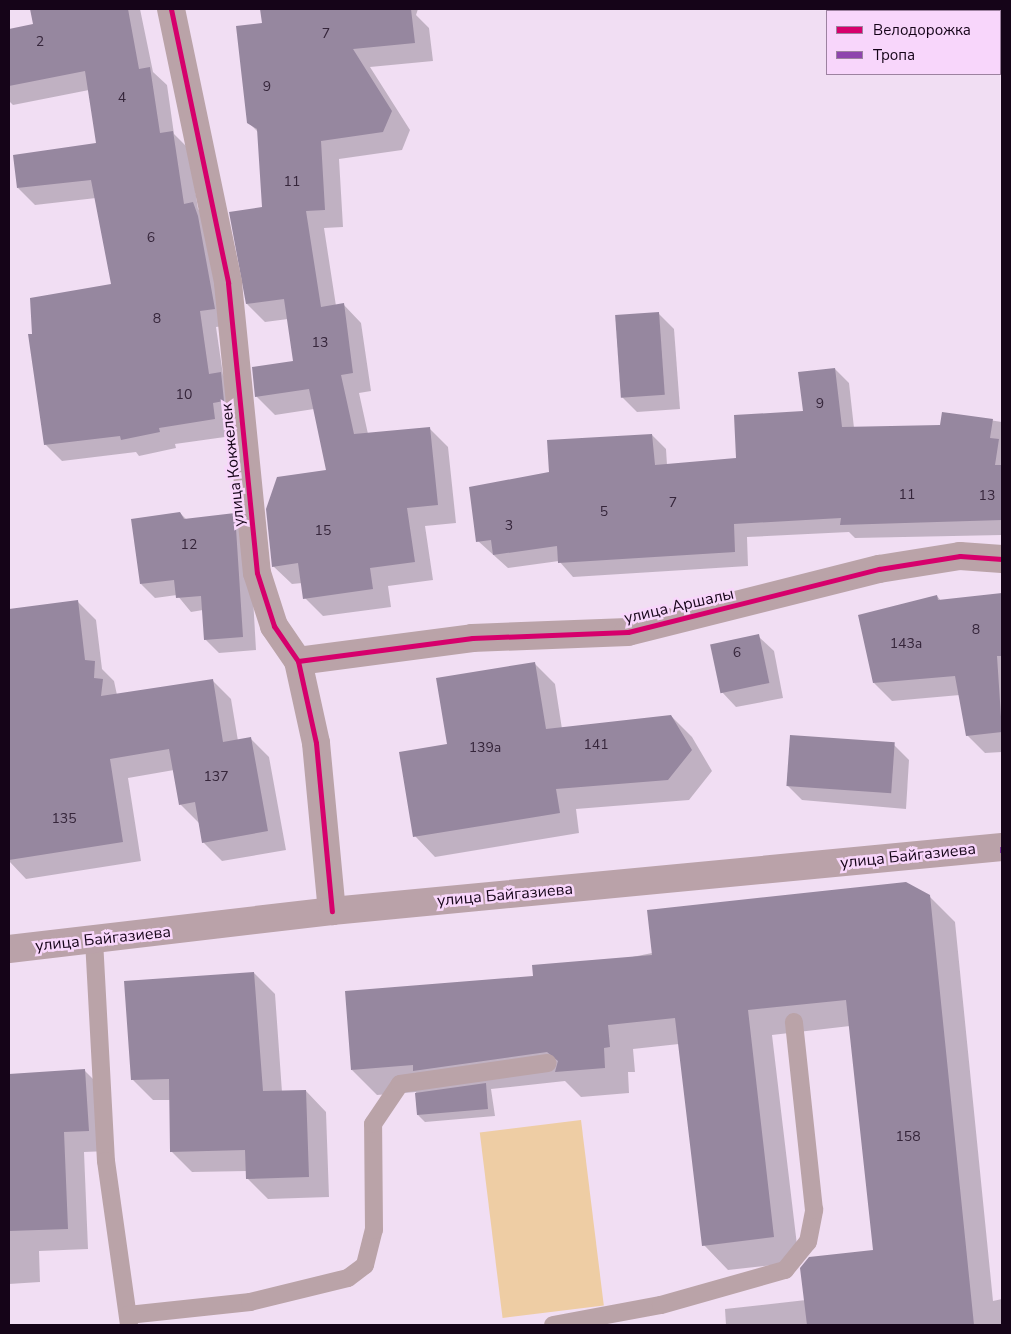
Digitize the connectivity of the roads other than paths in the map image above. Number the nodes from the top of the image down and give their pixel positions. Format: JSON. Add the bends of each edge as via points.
{"nodes":[{"id":1,"x":171,"y":9,"type":"edge"},
{"id":2,"x":1002,"y":559,"type":"edge"},
{"id":3,"x":298,"y":662,"type":"junction"},
{"id":4,"x":1002,"y":849,"type":"edge"},
{"id":5,"x":332,"y":912,"type":"junction"},
{"id":6,"x":94,"y":940,"type":"junction"},
{"id":7,"x":9,"y":950,"type":"edge"},
{"id":8,"x":794,"y":1022,"type":"dead end"},
{"id":9,"x":548,"y":1063,"type":"dead end"},
{"id":10,"x":128,"y":1320,"type":"edge"},
{"id":11,"x":553,"y":1325,"type":"edge"}],
"edges":[{"from":1,"to":3,"type":"street","name":"улица Кокжелек","via":[[228,283],[257,573],[274,626]]},
{"from":2,"to":3,"type":"street","name":"улица Аршалы","via":[[960,556],[879,568],[628,632],[472,638]]},
{"from":3,"to":5,"type":"street","name":"улица Кокжелек","via":[[316,743]]},
{"from":4,"to":5,"type":"main road","name":"улица Байгазиева"},
{"from":5,"to":6,"type":"main road","name":"улица Байгазиева"},
{"from":6,"to":7,"type":"main road","name":"улица Байгазиева"},
{"from":6,"to":10,"type":"lane","via":[[106,1161]]},
{"from":8,"to":11,"type":"lane","via":[[814,1210],[808,1242],[785,1270],[651,1307]]},
{"from":9,"to":10,"type":"lane","via":[[400,1084],[373,1124],[374,1230],[365,1265],[348,1278],[250,1302]]}]}
